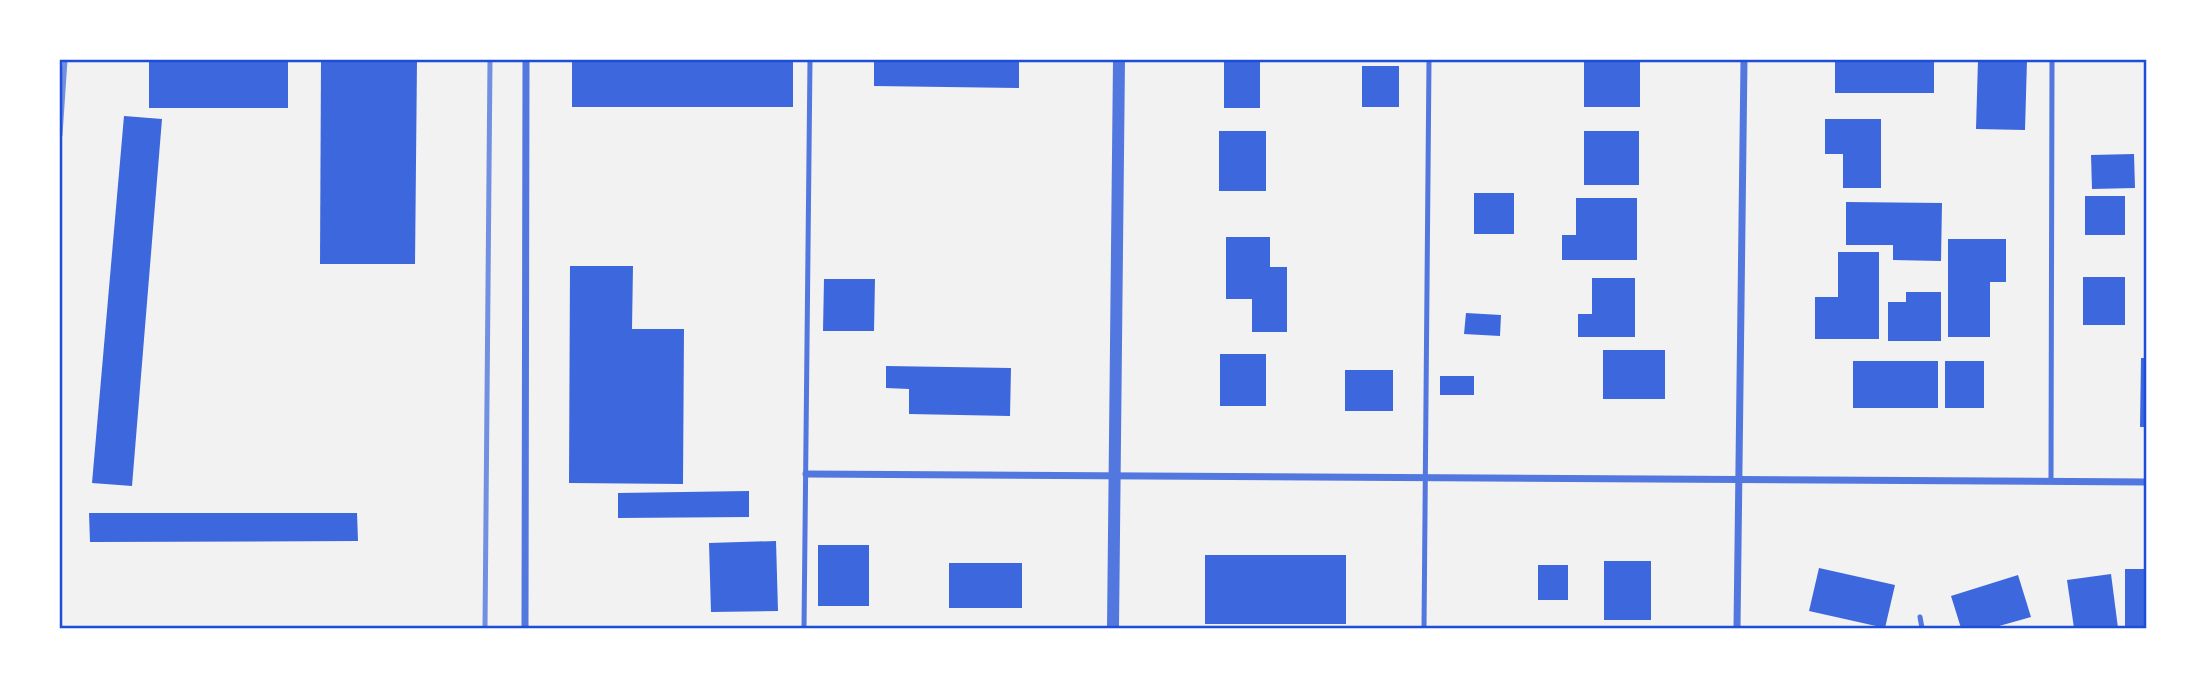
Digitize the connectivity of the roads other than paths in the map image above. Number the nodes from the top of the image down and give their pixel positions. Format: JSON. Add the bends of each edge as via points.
{"nodes":[{"id":1,"x":526,"y":60,"type":"edge"},
{"id":2,"x":810,"y":60,"type":"edge"},
{"id":3,"x":1119,"y":60,"type":"edge"},
{"id":4,"x":1429,"y":60,"type":"edge"},
{"id":5,"x":1744,"y":60,"type":"edge"},
{"id":6,"x":2052,"y":60,"type":"edge"},
{"id":7,"x":806,"y":474,"type":"junction"},
{"id":8,"x":1114,"y":478,"type":"junction"},
{"id":9,"x":1427,"y":478,"type":"junction"},
{"id":10,"x":1737,"y":478,"type":"junction"},
{"id":11,"x":2051,"y":481,"type":"junction"},
{"id":12,"x":2147,"y":482,"type":"edge"},
{"id":13,"x":1920,"y":617,"type":"dead end"},
{"id":14,"x":525,"y":628,"type":"edge"},
{"id":15,"x":804,"y":628,"type":"edge"},
{"id":16,"x":1113,"y":628,"type":"edge"},
{"id":17,"x":1424,"y":628,"type":"edge"},
{"id":18,"x":1737,"y":628,"type":"edge"},
{"id":19,"x":1922,"y":628,"type":"edge"}],
"edges":[{"from":1,"to":14,"type":"street"},
{"from":2,"to":7,"type":"lane"},
{"from":3,"to":8,"type":"street"},
{"from":4,"to":9,"type":"lane"},
{"from":5,"to":10,"type":"street"},
{"from":6,"to":11,"type":"lane"},
{"from":7,"to":8,"type":"street"},
{"from":7,"to":15,"type":"lane"},
{"from":8,"to":9,"type":"street"},
{"from":8,"to":16,"type":"street"},
{"from":9,"to":10,"type":"street"},
{"from":9,"to":17,"type":"lane"},
{"from":10,"to":11,"type":"street"},
{"from":10,"to":18,"type":"street"},
{"from":11,"to":12,"type":"street"},
{"from":13,"to":19,"type":"lane"}]}
